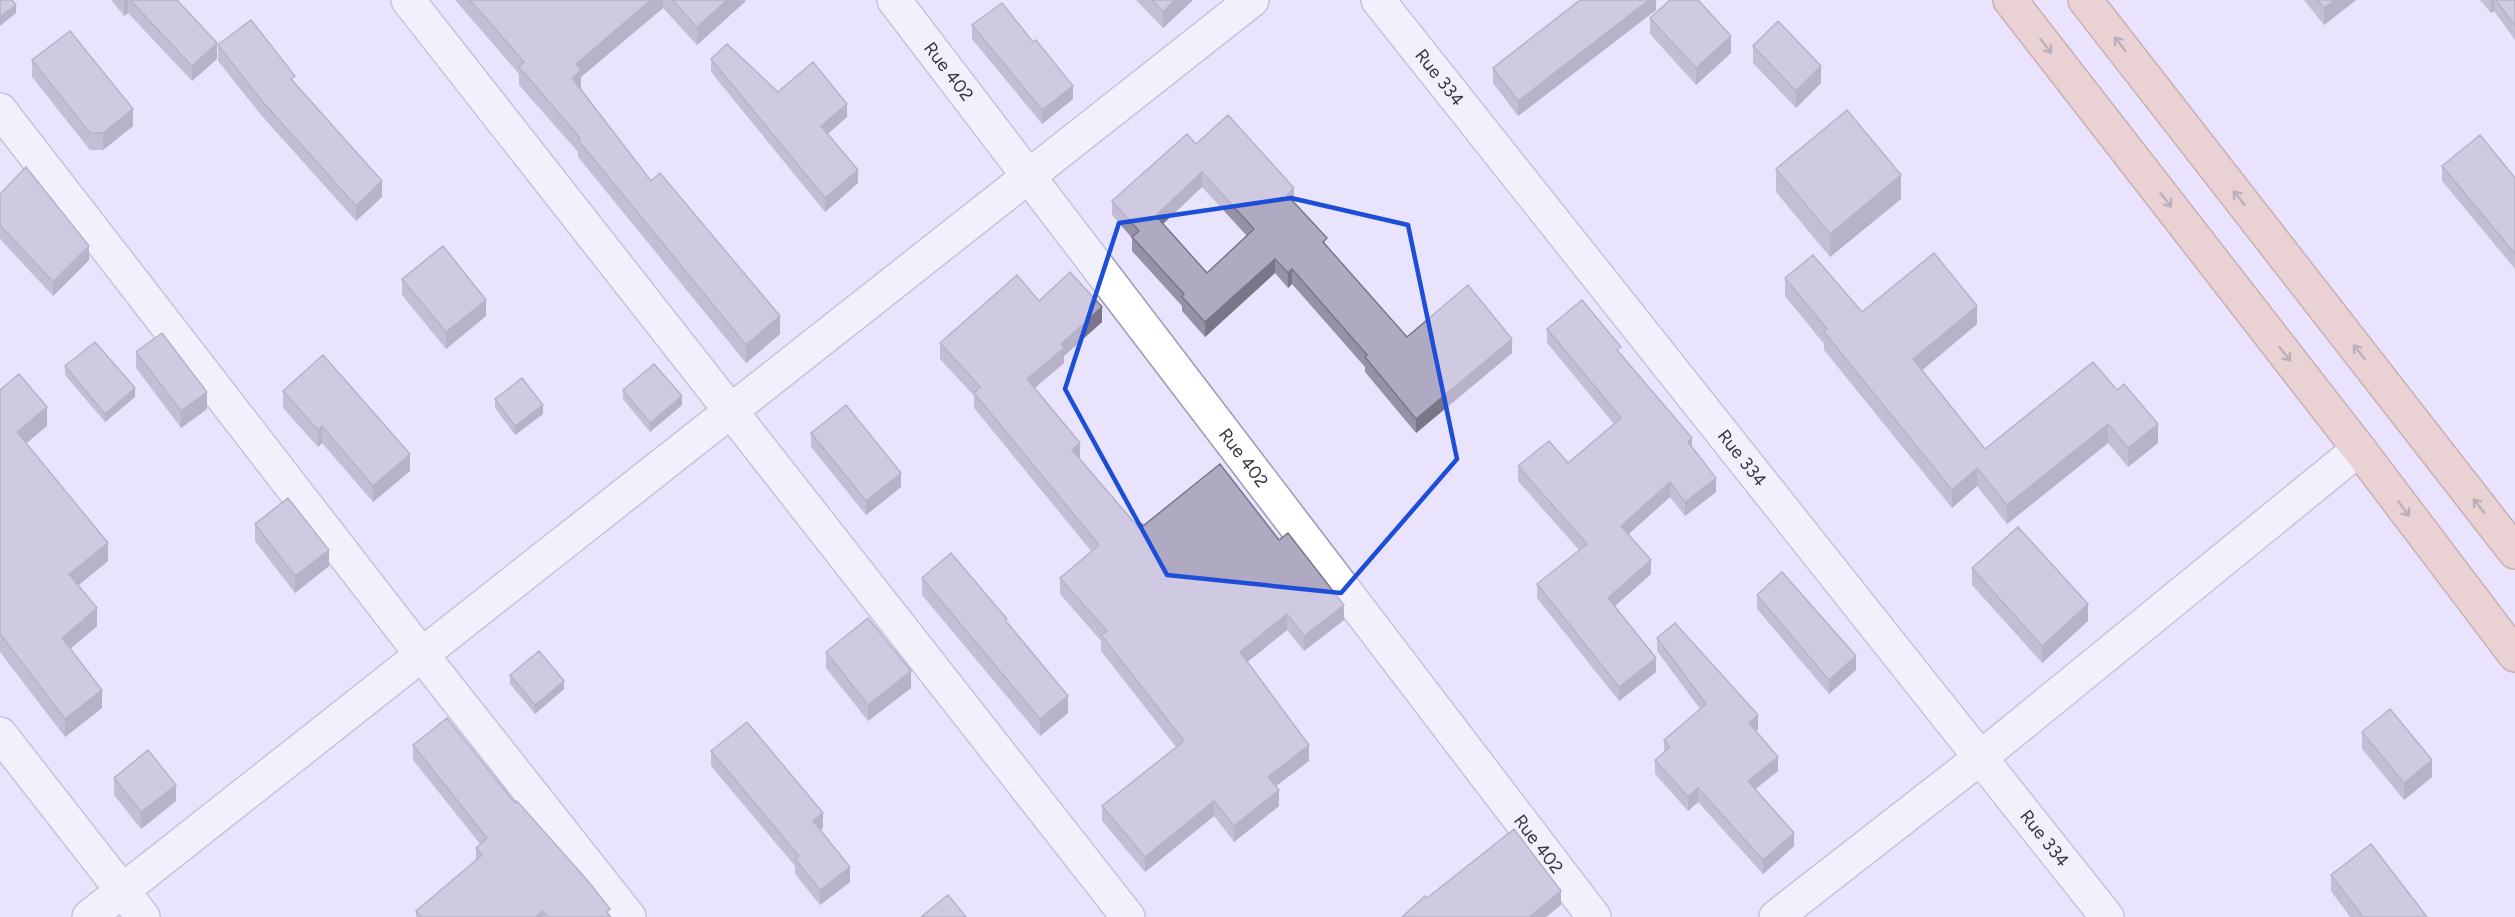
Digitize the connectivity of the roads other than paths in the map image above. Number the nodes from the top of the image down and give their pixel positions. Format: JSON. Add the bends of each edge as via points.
{"nodes":[{"id":1,"x":408,"y":0,"type":"edge"},
{"id":2,"x":894,"y":0,"type":"edge"},
{"id":3,"x":1252,"y":0,"type":"edge"},
{"id":4,"x":1378,"y":0,"type":"edge"},
{"id":5,"x":2010,"y":0,"type":"edge"},
{"id":6,"x":2085,"y":0,"type":"edge"},
{"id":7,"x":0,"y":110,"type":"edge"},
{"id":8,"x":1029,"y":176,"type":"junction"},
{"id":9,"x":731,"y":411,"type":"junction"},
{"id":10,"x":2359,"y":449,"type":"junction"},
{"id":11,"x":2512,"y":541,"type":"edge"},
{"id":12,"x":422,"y":655,"type":"junction"},
{"id":13,"x":2515,"y":655,"type":"edge"},
{"id":14,"x":0,"y":734,"type":"edge"},
{"id":15,"x":1980,"y":758,"type":"junction"},
{"id":16,"x":122,"y":891,"type":"junction"},
{"id":17,"x":89,"y":917,"type":"edge"},
{"id":18,"x":143,"y":917,"type":"edge"},
{"id":19,"x":629,"y":917,"type":"edge"},
{"id":20,"x":1128,"y":917,"type":"edge"},
{"id":21,"x":1594,"y":917,"type":"edge"},
{"id":22,"x":1776,"y":917,"type":"edge"},
{"id":23,"x":2106,"y":917,"type":"edge"}],
"edges":[{"from":1,"to":9,"type":"street"},
{"from":2,"to":8,"type":"street","name":"Rue 402"},
{"from":3,"to":8,"type":"street"},
{"from":4,"to":15,"type":"street","name":"Rue 334"},
{"from":5,"to":10,"type":"main road","one_way":true},
{"from":11,"to":6,"type":"main road","one_way":true},
{"from":7,"to":12,"type":"street"},
{"from":8,"to":9,"type":"street"},
{"from":8,"to":21,"type":"street","name":"Rue 402"},
{"from":9,"to":12,"type":"street"},
{"from":9,"to":20,"type":"street"},
{"from":10,"to":13,"type":"main road","one_way":true},
{"from":10,"to":15,"type":"street"},
{"from":12,"to":16,"type":"street"},
{"from":12,"to":19,"type":"street"},
{"from":14,"to":16,"type":"street"},
{"from":15,"to":22,"type":"street"},
{"from":15,"to":23,"type":"street","name":"Rue 334"},
{"from":16,"to":17,"type":"street"},
{"from":16,"to":18,"type":"street"}]}
